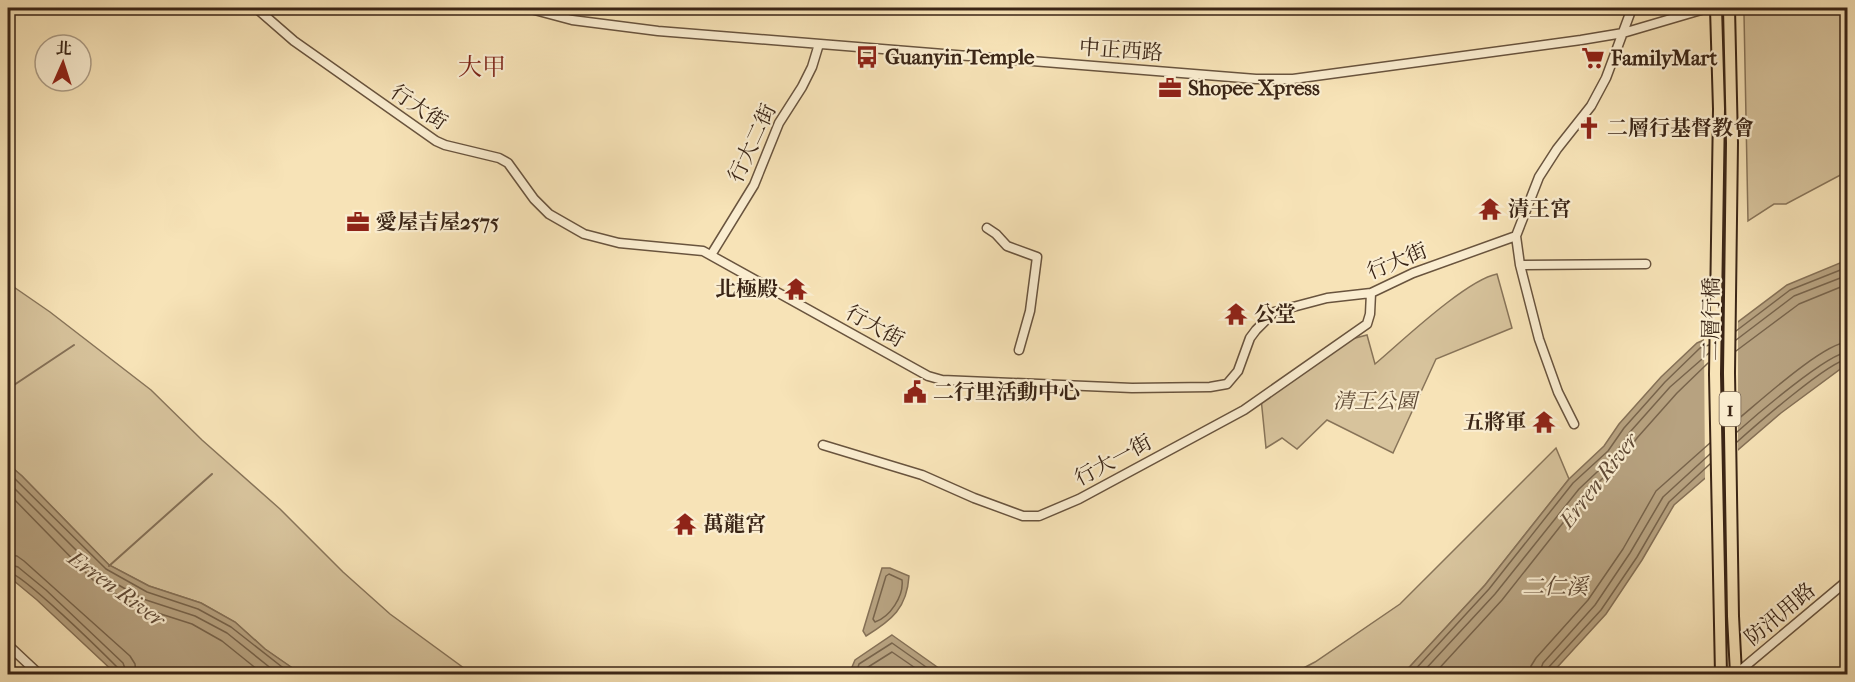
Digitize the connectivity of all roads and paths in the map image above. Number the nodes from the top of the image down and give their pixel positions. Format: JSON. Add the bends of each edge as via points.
{"nodes":[{"id":1,"x":256,"y":8,"type":"edge"},
{"id":2,"x":527,"y":8,"type":"edge"},
{"id":3,"x":1632,"y":8,"type":"edge"},
{"id":4,"x":1708,"y":8,"type":"edge"},
{"id":5,"x":1716,"y":8,"type":"edge"},
{"id":6,"x":1730,"y":8,"type":"edge"},
{"id":7,"x":1623,"y":33,"type":"junction"},
{"id":8,"x":819,"y":44,"type":"junction"},
{"id":9,"x":987,"y":228,"type":"dead end"},
{"id":10,"x":1516,"y":236,"type":"junction"},
{"id":11,"x":711,"y":255,"type":"junction"},
{"id":12,"x":1646,"y":264,"type":"dead end"},
{"id":13,"x":1520,"y":265,"type":"junction"},
{"id":14,"x":1371,"y":293,"type":"junction"},
{"id":15,"x":1019,"y":350,"type":"dead end"},
{"id":16,"x":1574,"y":424,"type":"dead end"},
{"id":17,"x":823,"y":445,"type":"dead end"},
{"id":18,"x":1848,"y":580,"type":"edge"},
{"id":19,"x":8,"y":645,"type":"edge"},
{"id":20,"x":8,"y":667,"type":"edge"},
{"id":21,"x":16,"y":675,"type":"edge"},
{"id":22,"x":39,"y":675,"type":"edge"},
{"id":23,"x":1721,"y":675,"type":"edge"},
{"id":24,"x":1736,"y":675,"type":"edge"}],
"edges":[{"from":1,"to":11,"type":"street","name":"行大街","via":[[294,41],[436,141],[508,163],[534,199],[584,234],[619,243],[692,249]]},
{"from":2,"to":8,"type":"street","name":"中正西路","via":[[614,26]]},
{"from":3,"to":7,"type":"street"},
{"from":4,"to":7,"type":"street","name":"中正西路"},
{"from":5,"to":23,"type":"main road","name":"二層行橋","number":"1","via":[[1715,374]]},
{"from":6,"to":24,"type":"main road","name":"二層行橋","number":"1","via":[[1730,374]]},
{"from":7,"to":8,"type":"street","name":"中正西路","via":[[1277,79]]},
{"from":7,"to":10,"type":"street","via":[[1591,106],[1539,177]]},
{"from":8,"to":11,"type":"street","name":"行大二街","via":[[812,67],[779,123],[754,185]]},
{"from":9,"to":15,"type":"street","via":[[1007,246],[1037,257],[1030,311]]},
{"from":10,"to":13,"type":"street"},
{"from":10,"to":14,"type":"street","name":"行大街","via":[[1413,273]]},
{"from":11,"to":14,"type":"street","name":"行大街","via":[[928,376],[942,380],[1132,388],[1227,384],[1238,371],[1250,338],[1274,312],[1327,298]]},
{"from":12,"to":13,"type":"street"},
{"from":13,"to":16,"type":"street","via":[[1539,339],[1557,392]]},
{"from":14,"to":17,"type":"street","name":"行大一街","via":[[1367,324],[1272,392],[1079,499],[1040,516],[1023,516],[922,475]]},
{"from":18,"to":24,"type":"street","name":"防汛用路"},
{"from":19,"to":22,"type":"street"},
{"from":20,"to":21,"type":"street"}]}
